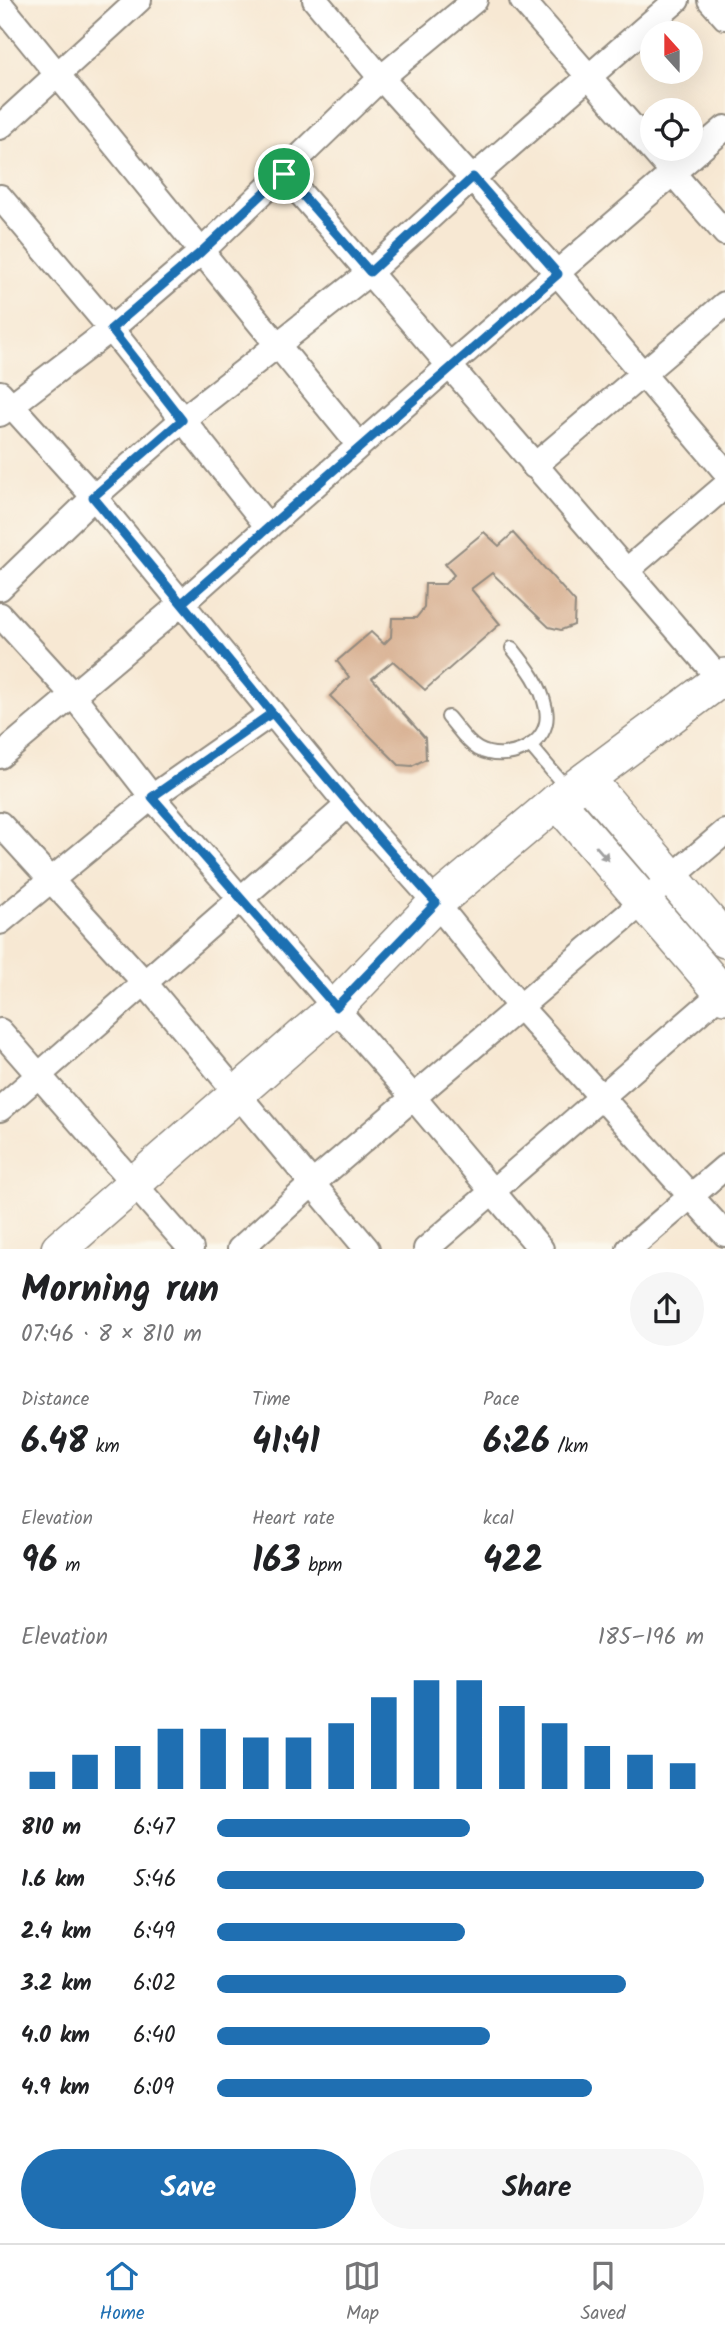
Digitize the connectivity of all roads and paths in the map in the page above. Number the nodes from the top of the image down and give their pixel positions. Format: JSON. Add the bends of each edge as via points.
{"nodes":[{"id":1,"x":139,"y":0,"type":"edge"},
{"id":2,"x":315,"y":0,"type":"edge"},
{"id":3,"x":475,"y":0,"type":"edge"},
{"id":4,"x":522,"y":0,"type":"edge"},
{"id":5,"x":677,"y":0,"type":"edge"},
{"id":6,"x":710,"y":0,"type":"edge"},
{"id":7,"x":0,"y":4,"type":"edge"},
{"id":8,"x":725,"y":18,"type":"edge"},
{"id":9,"x":55,"y":75,"type":"junction"},
{"id":10,"x":590,"y":77,"type":"junction"},
{"id":11,"x":381,"y":78,"type":"junction"},
{"id":12,"x":0,"y":127,"type":"edge"},
{"id":13,"x":725,"y":128,"type":"edge"},
{"id":14,"x":673,"y":173,"type":"junction"},
{"id":15,"x":284,"y":174,"type":"junction"},
{"id":16,"x":473,"y":177,"type":"junction"},
{"id":17,"x":0,"y":197,"type":"edge"},
{"id":18,"x":725,"y":233,"type":"edge"},
{"id":19,"x":201,"y":252,"type":"junction"},
{"id":20,"x":370,"y":272,"type":"junction"},
{"id":21,"x":558,"y":274,"type":"junction"},
{"id":22,"x":725,"y":304,"type":"edge"},
{"id":23,"x":111,"y":329,"type":"junction"},
{"id":24,"x":279,"y":344,"type":"junction"},
{"id":25,"x":449,"y":366,"type":"junction"},
{"id":26,"x":641,"y":373,"type":"junction"},
{"id":27,"x":4,"y":404,"type":"edge"},
{"id":28,"x":182,"y":420,"type":"junction"},
{"id":29,"x":359,"y":445,"type":"junction"},
{"id":30,"x":534,"y":466,"type":"junction"},
{"id":31,"x":725,"y":471,"type":"edge"},
{"id":32,"x":725,"y":486,"type":"edge"},
{"id":33,"x":93,"y":497,"type":"junction"},
{"id":34,"x":268,"y":527,"type":"junction"},
{"id":35,"x":626,"y":572,"type":"junction"},
{"id":36,"x":0,"y":588,"type":"edge"},
{"id":37,"x":182,"y":603,"type":"junction"},
{"id":38,"x":0,"y":615,"type":"edge"},
{"id":39,"x":512,"y":648,"type":"dead end"},
{"id":40,"x":724,"y":680,"type":"edge"},
{"id":41,"x":72,"y":694,"type":"junction"},
{"id":42,"x":272,"y":713,"type":"junction"},
{"id":43,"x":448,"y":717,"type":"dead end"},
{"id":44,"x":530,"y":745,"type":"junction"},
{"id":45,"x":0,"y":756,"type":"edge"},
{"id":46,"x":569,"y":788,"type":"junction"},
{"id":47,"x":152,"y":797,"type":"junction"},
{"id":48,"x":348,"y":805,"type":"junction"},
{"id":49,"x":0,"y":824,"type":"edge"},
{"id":50,"x":725,"y":832,"type":"edge"},
{"id":51,"x":51,"y":879,"type":"junction"},
{"id":52,"x":673,"y":879,"type":"junction"},
{"id":53,"x":239,"y":898,"type":"junction"},
{"id":54,"x":643,"y":901,"type":"junction"},
{"id":55,"x":436,"y":903,"type":"junction"},
{"id":56,"x":0,"y":922,"type":"edge"},
{"id":57,"x":725,"y":940,"type":"edge"},
{"id":58,"x":144,"y":982,"type":"junction"},
{"id":59,"x":724,"y":993,"type":"edge"},
{"id":60,"x":336,"y":1007,"type":"junction"},
{"id":61,"x":520,"y":1007,"type":"junction"},
{"id":62,"x":0,"y":1031,"type":"edge"},
{"id":63,"x":37,"y":1075,"type":"junction"},
{"id":64,"x":239,"y":1093,"type":"junction"},
{"id":65,"x":601,"y":1094,"type":"junction"},
{"id":66,"x":413,"y":1097,"type":"junction"},
{"id":67,"x":0,"y":1109,"type":"edge"},
{"id":68,"x":725,"y":1167,"type":"edge"},
{"id":69,"x":135,"y":1182,"type":"junction"},
{"id":70,"x":313,"y":1183,"type":"junction"},
{"id":71,"x":491,"y":1190,"type":"junction"},
{"id":72,"x":692,"y":1196,"type":"junction"},
{"id":73,"x":725,"y":1234,"type":"edge"},
{"id":74,"x":59,"y":1249,"type":"edge"},
{"id":75,"x":191,"y":1249,"type":"edge"},
{"id":76,"x":240,"y":1249,"type":"edge"},
{"id":77,"x":368,"y":1249,"type":"edge"},
{"id":78,"x":426,"y":1249,"type":"edge"},
{"id":79,"x":541,"y":1249,"type":"edge"},
{"id":80,"x":629,"y":1249,"type":"edge"}],
"edges":[{"from":1,"to":9,"type":"street"},
{"from":2,"to":11,"type":"street"},
{"from":3,"to":11,"type":"street"},
{"from":4,"to":10,"type":"street"},
{"from":5,"to":10,"type":"street"},
{"from":6,"to":8,"type":"street"},
{"from":7,"to":9,"type":"street"},
{"from":9,"to":12,"type":"street"},
{"from":9,"to":19,"type":"street"},
{"from":10,"to":14,"type":"street"},
{"from":10,"to":16,"type":"street"},
{"from":11,"to":15,"type":"street"},
{"from":11,"to":16,"type":"street"},
{"from":13,"to":14,"type":"street"},
{"from":14,"to":18,"type":"street"},
{"from":14,"to":21,"type":"street"},
{"from":15,"to":19,"type":"street"},
{"from":15,"to":20,"type":"street"},
{"from":16,"to":20,"type":"street"},
{"from":16,"to":21,"type":"street"},
{"from":17,"to":23,"type":"street"},
{"from":19,"to":23,"type":"street"},
{"from":19,"to":24,"type":"street"},
{"from":20,"to":24,"type":"street"},
{"from":20,"to":25,"type":"street"},
{"from":21,"to":25,"type":"street"},
{"from":21,"to":26,"type":"street"},
{"from":22,"to":26,"type":"street"},
{"from":23,"to":27,"type":"street"},
{"from":23,"to":28,"type":"street"},
{"from":24,"to":28,"type":"street"},
{"from":24,"to":29,"type":"street"},
{"from":25,"to":29,"type":"street"},
{"from":25,"to":30,"type":"street"},
{"from":26,"to":30,"type":"street"},
{"from":26,"to":31,"type":"street"},
{"from":27,"to":33,"type":"street"},
{"from":28,"to":33,"type":"street"},
{"from":28,"to":34,"type":"street"},
{"from":29,"to":34,"type":"street"},
{"from":30,"to":35,"type":"street"},
{"from":32,"to":35,"type":"street"},
{"from":33,"to":36,"type":"street"},
{"from":33,"to":37,"type":"street"},
{"from":34,"to":37,"type":"street"},
{"from":35,"to":40,"type":"street"},
{"from":37,"to":41,"type":"street"},
{"from":37,"to":42,"type":"street"},
{"from":38,"to":41,"type":"street"},
{"from":39,"to":44,"type":"lane","via":[[538,681],[547,712],[543,732]]},
{"from":40,"to":46,"type":"street"},
{"from":41,"to":45,"type":"street"},
{"from":41,"to":47,"type":"street"},
{"from":42,"to":47,"type":"street"},
{"from":42,"to":48,"type":"street"},
{"from":43,"to":44,"type":"lane","via":[[485,752],[514,755]]},
{"from":44,"to":46,"type":"lane"},
{"from":46,"to":52,"type":"street"},
{"from":46,"to":54,"type":"street","one_way":true},
{"from":46,"to":55,"type":"street"},
{"from":47,"to":51,"type":"street"},
{"from":47,"to":53,"type":"street"},
{"from":48,"to":53,"type":"street"},
{"from":48,"to":55,"type":"street"},
{"from":49,"to":51,"type":"street"},
{"from":50,"to":52,"type":"street"},
{"from":51,"to":56,"type":"street"},
{"from":51,"to":58,"type":"street"},
{"from":52,"to":54,"type":"street"},
{"from":52,"to":57,"type":"street"},
{"from":53,"to":58,"type":"street"},
{"from":53,"to":60,"type":"street"},
{"from":54,"to":59,"type":"street"},
{"from":54,"to":61,"type":"street"},
{"from":55,"to":60,"type":"street"},
{"from":55,"to":61,"type":"street"},
{"from":58,"to":63,"type":"street"},
{"from":58,"to":64,"type":"street"},
{"from":59,"to":65,"type":"street"},
{"from":60,"to":64,"type":"street"},
{"from":60,"to":66,"type":"street"},
{"from":61,"to":65,"type":"street"},
{"from":61,"to":66,"type":"street"},
{"from":62,"to":63,"type":"street"},
{"from":63,"to":67,"type":"street"},
{"from":63,"to":69,"type":"street"},
{"from":64,"to":69,"type":"street"},
{"from":64,"to":70,"type":"street"},
{"from":65,"to":71,"type":"street"},
{"from":65,"to":72,"type":"street"},
{"from":66,"to":70,"type":"street"},
{"from":66,"to":71,"type":"street"},
{"from":68,"to":72,"type":"street"},
{"from":69,"to":74,"type":"street"},
{"from":69,"to":75,"type":"street"},
{"from":70,"to":76,"type":"street"},
{"from":70,"to":77,"type":"street"},
{"from":71,"to":78,"type":"street"},
{"from":71,"to":79,"type":"street"},
{"from":72,"to":73,"type":"street"},
{"from":72,"to":80,"type":"street"}]}
